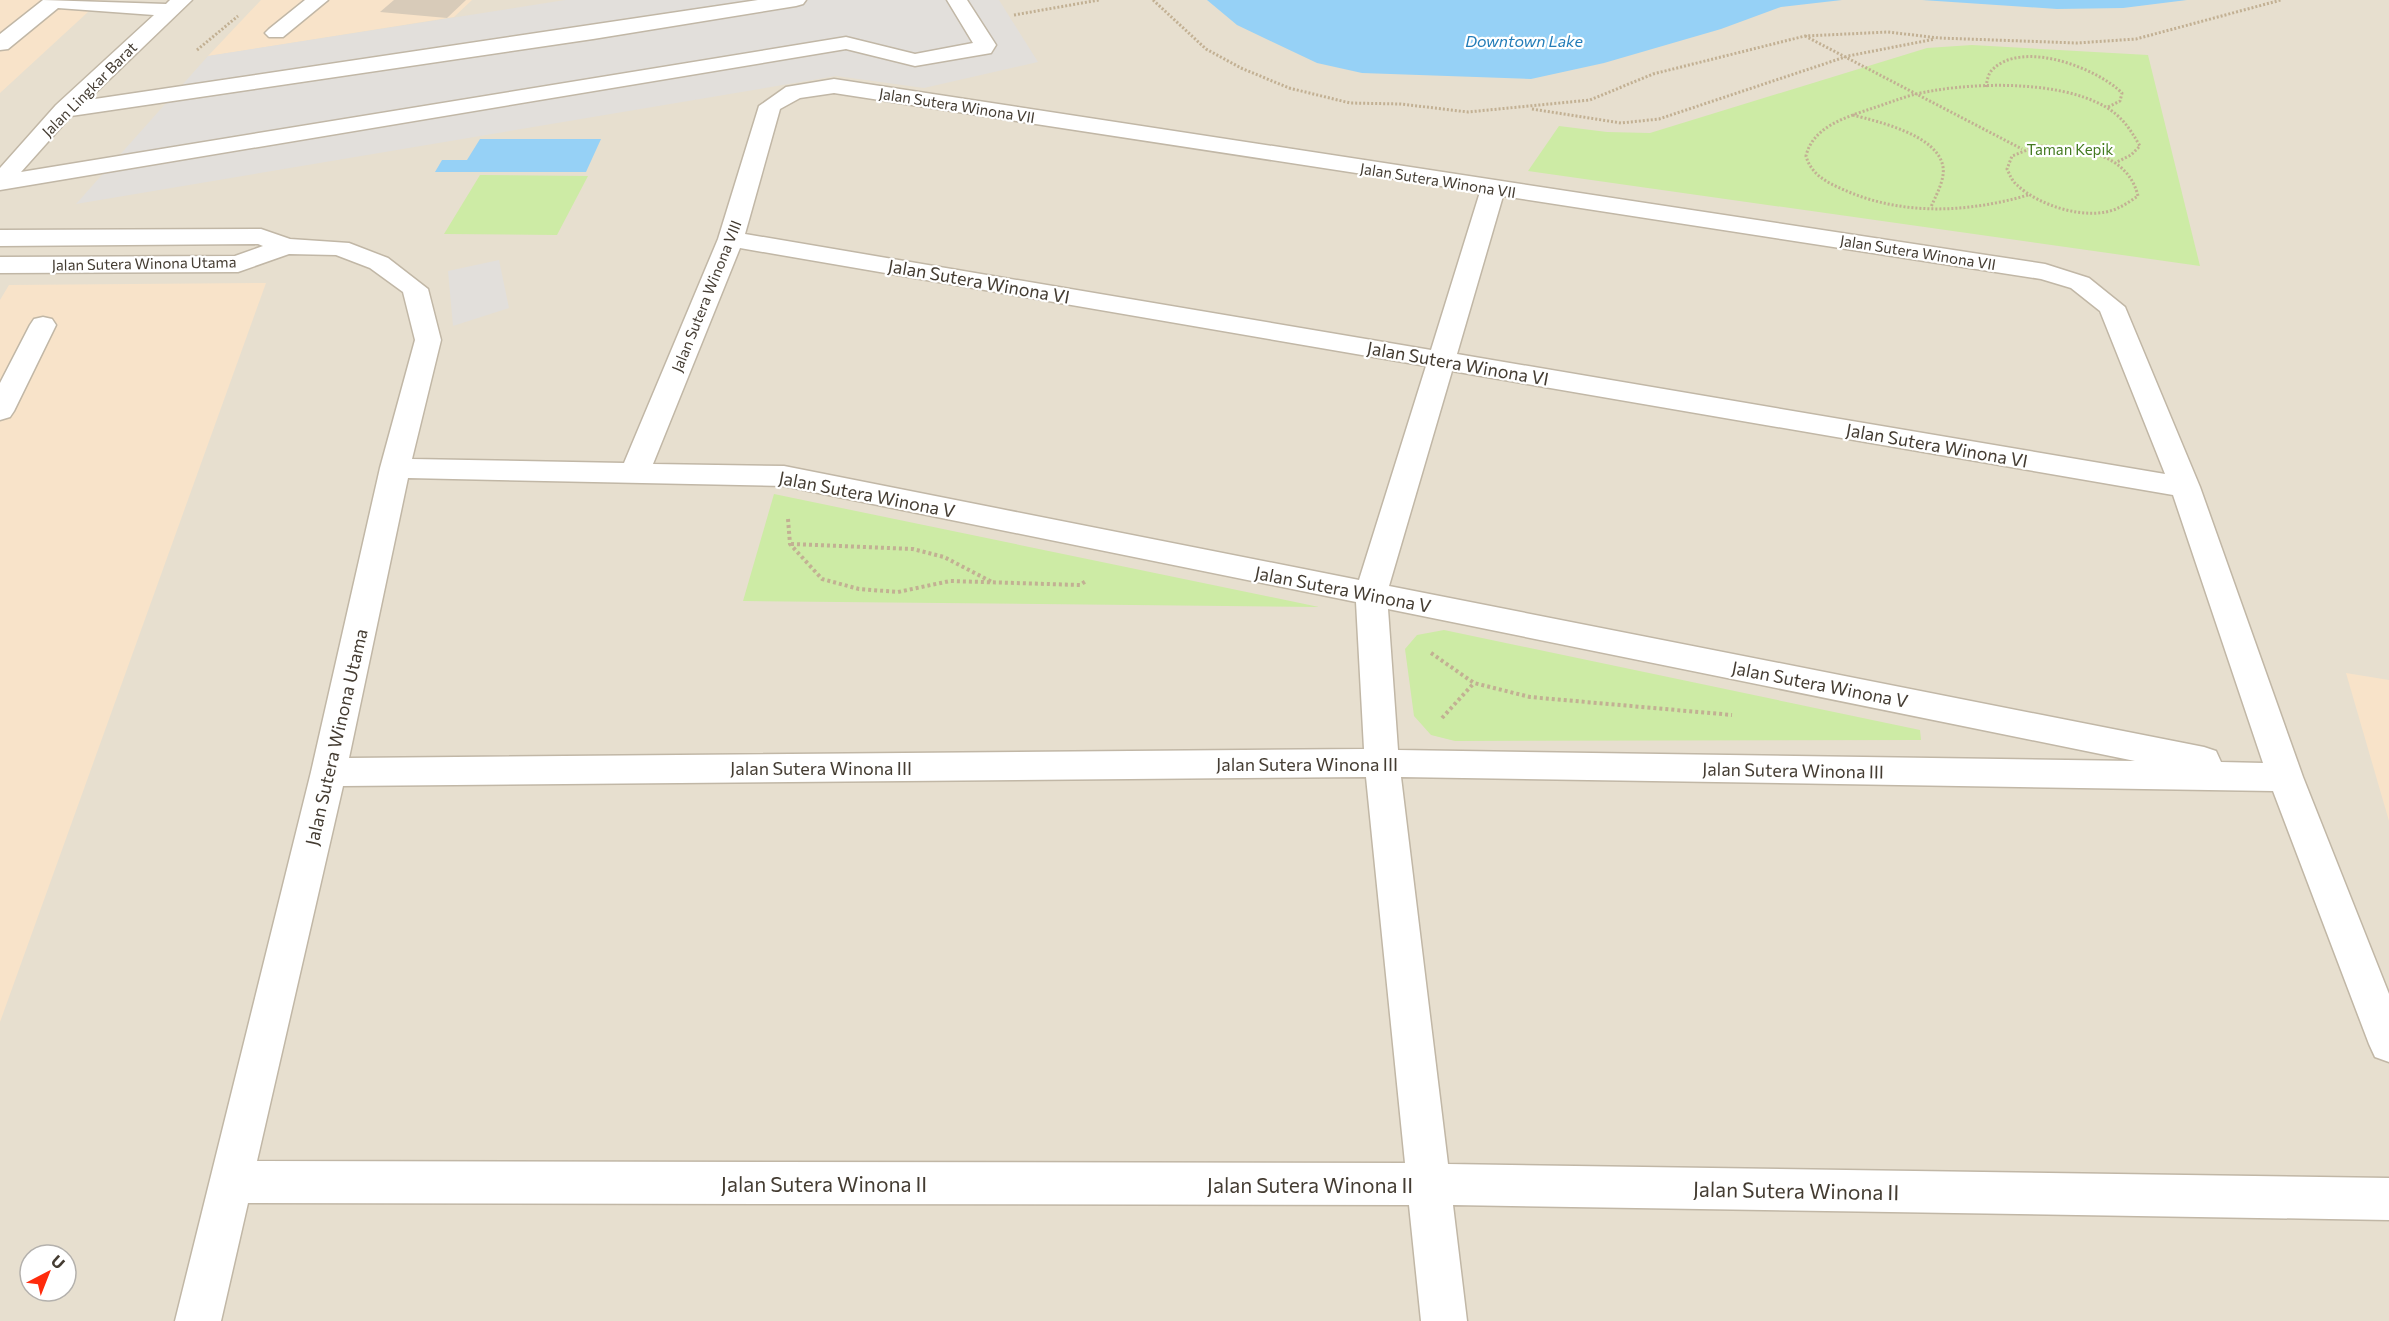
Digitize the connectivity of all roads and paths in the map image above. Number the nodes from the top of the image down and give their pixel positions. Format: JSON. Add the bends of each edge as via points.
{"nodes":[{"id":1,"x":318,"y":0,"type":"edge"},
{"id":2,"x":795,"y":0,"type":"edge"},
{"id":3,"x":957,"y":0,"type":"edge"},
{"id":4,"x":1099,"y":0,"type":"edge"},
{"id":5,"x":1153,"y":0,"type":"edge"},
{"id":6,"x":2281,"y":0,"type":"edge"},
{"id":7,"x":55,"y":1,"type":"edge"},
{"id":8,"x":176,"y":5,"type":"edge"},
{"id":9,"x":971,"y":23,"type":"junction"},
{"id":10,"x":276,"y":33,"type":"dead end"},
{"id":11,"x":1805,"y":36,"type":"junction"},
{"id":12,"x":1939,"y":38,"type":"junction"},
{"id":13,"x":0,"y":44,"type":"edge"},
{"id":14,"x":1848,"y":57,"type":"junction"},
{"id":15,"x":600,"y":59,"type":"junction"},
{"id":16,"x":1986,"y":87,"type":"junction"},
{"id":17,"x":794,"y":92,"type":"joint"},
{"id":18,"x":1914,"y":95,"type":"junction"},
{"id":19,"x":2108,"y":107,"type":"junction"},
{"id":20,"x":1529,"y":108,"type":"junction"},
{"id":21,"x":64,"y":110,"type":"junction"},
{"id":22,"x":1852,"y":115,"type":"junction"},
{"id":23,"x":2022,"y":149,"type":"junction"},
{"id":24,"x":2115,"y":163,"type":"junction"},
{"id":25,"x":0,"y":182,"type":"edge"},
{"id":26,"x":1493,"y":189,"type":"junction"},
{"id":27,"x":2028,"y":195,"type":"junction"},
{"id":28,"x":1931,"y":207,"type":"junction"},
{"id":29,"x":0,"y":238,"type":"edge"},
{"id":30,"x":731,"y":239,"type":"junction"},
{"id":31,"x":286,"y":246,"type":"junction"},
{"id":32,"x":0,"y":266,"type":"edge"},
{"id":33,"x":0,"y":351,"type":"edge"},
{"id":34,"x":1440,"y":360,"type":"junction"},
{"id":35,"x":0,"y":411,"type":"edge"},
{"id":36,"x":395,"y":468,"type":"junction"},
{"id":37,"x":634,"y":474,"type":"junction"},
{"id":38,"x":784,"y":476,"type":"junction"},
{"id":39,"x":2185,"y":488,"type":"junction"},
{"id":40,"x":1114,"y":543,"type":"junction"},
{"id":41,"x":790,"y":544,"type":"junction"},
{"id":42,"x":994,"y":583,"type":"junction"},
{"id":43,"x":1371,"y":594,"type":"junction"},
{"id":44,"x":1741,"y":716,"type":"dead end"},
{"id":45,"x":1382,"y":763,"type":"junction"},
{"id":46,"x":329,"y":772,"type":"junction"},
{"id":47,"x":2285,"y":777,"type":"junction"},
{"id":48,"x":2389,"y":1044,"type":"edge"},
{"id":49,"x":232,"y":1182,"type":"junction"},
{"id":50,"x":1428,"y":1184,"type":"junction"},
{"id":51,"x":2389,"y":1199,"type":"edge"},
{"id":52,"x":198,"y":1321,"type":"edge"},
{"id":53,"x":1444,"y":1321,"type":"edge"}],
"edges":[{"from":1,"to":10,"type":"street"},
{"from":2,"to":15,"type":"street"},
{"from":3,"to":9,"type":"street"},
{"from":4,"to":9,"type":"path"},
{"from":5,"to":20,"type":"path","via":[[1206,49],[1289,87],[1350,103],[1468,112]]},
{"from":6,"to":12,"type":"path","via":[[2136,39],[2077,44]]},
{"from":7,"to":8,"type":"street"},
{"from":7,"to":13,"type":"street"},
{"from":8,"to":21,"type":"street","name":"Jalan Lingkar Barat"},
{"from":9,"to":15,"type":"street","via":[[985,45],[977,50],[915,60],[846,43]]},
{"from":11,"to":12,"type":"path","via":[[1888,32]]},
{"from":11,"to":14,"type":"path"},
{"from":11,"to":20,"type":"path","via":[[1653,74],[1590,100]]},
{"from":12,"to":14,"type":"path"},
{"from":14,"to":18,"type":"path"},
{"from":14,"to":20,"type":"path","via":[[1659,119],[1621,123]]},
{"from":15,"to":21,"type":"street"},
{"from":15,"to":25,"type":"street"},
{"from":16,"to":18,"type":"path"},
{"from":16,"to":19,"type":"path","via":[[2058,90]]},
{"from":16,"to":19,"type":"path","via":[[1989,70],[1999,63],[2057,59],[2079,64],[2116,84],[2122,93],[2120,101]]},
{"from":17,"to":26,"type":"street","name":"Jalan Sutera Winona VII","via":[[834,86]]},
{"from":17,"to":30,"type":"street","name":"Jalan Sutera Winona VIII","via":[[770,106]]},
{"from":18,"to":22,"type":"path"},
{"from":18,"to":23,"type":"path"},
{"from":19,"to":24,"type":"path","via":[[2126,120],[2140,146]]},
{"from":21,"to":25,"type":"street","name":"Jalan Lingkar Barat"},
{"from":22,"to":28,"type":"path","via":[[1912,135],[1939,154],[1942,175]]},
{"from":22,"to":28,"type":"path","via":[[1829,127],[1808,147],[1806,158],[1810,168],[1832,185],[1865,198]]},
{"from":23,"to":24,"type":"path","via":[[2067,147]]},
{"from":23,"to":27,"type":"path","via":[[2005,164],[2014,185]]},
{"from":24,"to":27,"type":"path","via":[[2138,185],[2138,196],[2130,205],[2115,211],[2071,210]]},
{"from":26,"to":34,"type":"street"},
{"from":26,"to":39,"type":"street","name":"Jalan Sutera Winona VII","via":[[2045,272],[2080,284],[2112,307]]},
{"from":27,"to":28,"type":"path","via":[[1972,209]]},
{"from":29,"to":31,"type":"street","name":"Jalan Sutera Winona Utama","via":[[261,236]]},
{"from":30,"to":34,"type":"street","name":"Jalan Sutera Winona VI"},
{"from":30,"to":37,"type":"street","name":"Jalan Sutera Winona VIII"},
{"from":31,"to":32,"type":"street","name":"Jalan Sutera Winona Utama","via":[[238,264]]},
{"from":31,"to":36,"type":"street","name":"Jalan Sutera Winona Utama","via":[[340,248],[379,263],[415,290],[428,340]]},
{"from":33,"to":35,"type":"street","via":[[37,336]]},
{"from":34,"to":39,"type":"street","name":"Jalan Sutera Winona VI"},
{"from":34,"to":43,"type":"street"},
{"from":36,"to":37,"type":"street","name":"Jalan Sutera Winona V"},
{"from":36,"to":46,"type":"street","name":"Jalan Sutera Winona Utama"},
{"from":37,"to":38,"type":"street","name":"Jalan Sutera Winona V"},
{"from":38,"to":40,"type":"street","name":"Jalan Sutera Winona V"},
{"from":38,"to":41,"type":"path"},
{"from":39,"to":47,"type":"street","name":"Jalan Sutera Winona VII"},
{"from":40,"to":42,"type":"path","via":[[1094,577],[1080,585]]},
{"from":40,"to":43,"type":"street","name":"Jalan Sutera Winona V"},
{"from":41,"to":42,"type":"path","via":[[914,549],[944,557]]},
{"from":41,"to":42,"type":"path","via":[[822,579],[859,589],[898,592],[950,581]]},
{"from":43,"to":44,"type":"path","via":[[1404,635],[1474,683],[1530,697]]},
{"from":43,"to":45,"type":"street"},
{"from":43,"to":47,"type":"street","name":"Jalan Sutera Winona V"},
{"from":45,"to":46,"type":"street","name":"Jalan Sutera Winona III"},
{"from":45,"to":47,"type":"street","name":"Jalan Sutera Winona III"},
{"from":45,"to":50,"type":"street"},
{"from":46,"to":49,"type":"street","name":"Jalan Sutera Winona Utama"},
{"from":47,"to":48,"type":"street","name":"Jalan Sutera Winona VII"},
{"from":49,"to":50,"type":"street","name":"Jalan Sutera Winona II"},
{"from":49,"to":52,"type":"street","name":"Jalan Sutera Winona Utama"},
{"from":50,"to":51,"type":"street","name":"Jalan Sutera Winona II"},
{"from":50,"to":53,"type":"street"}]}
